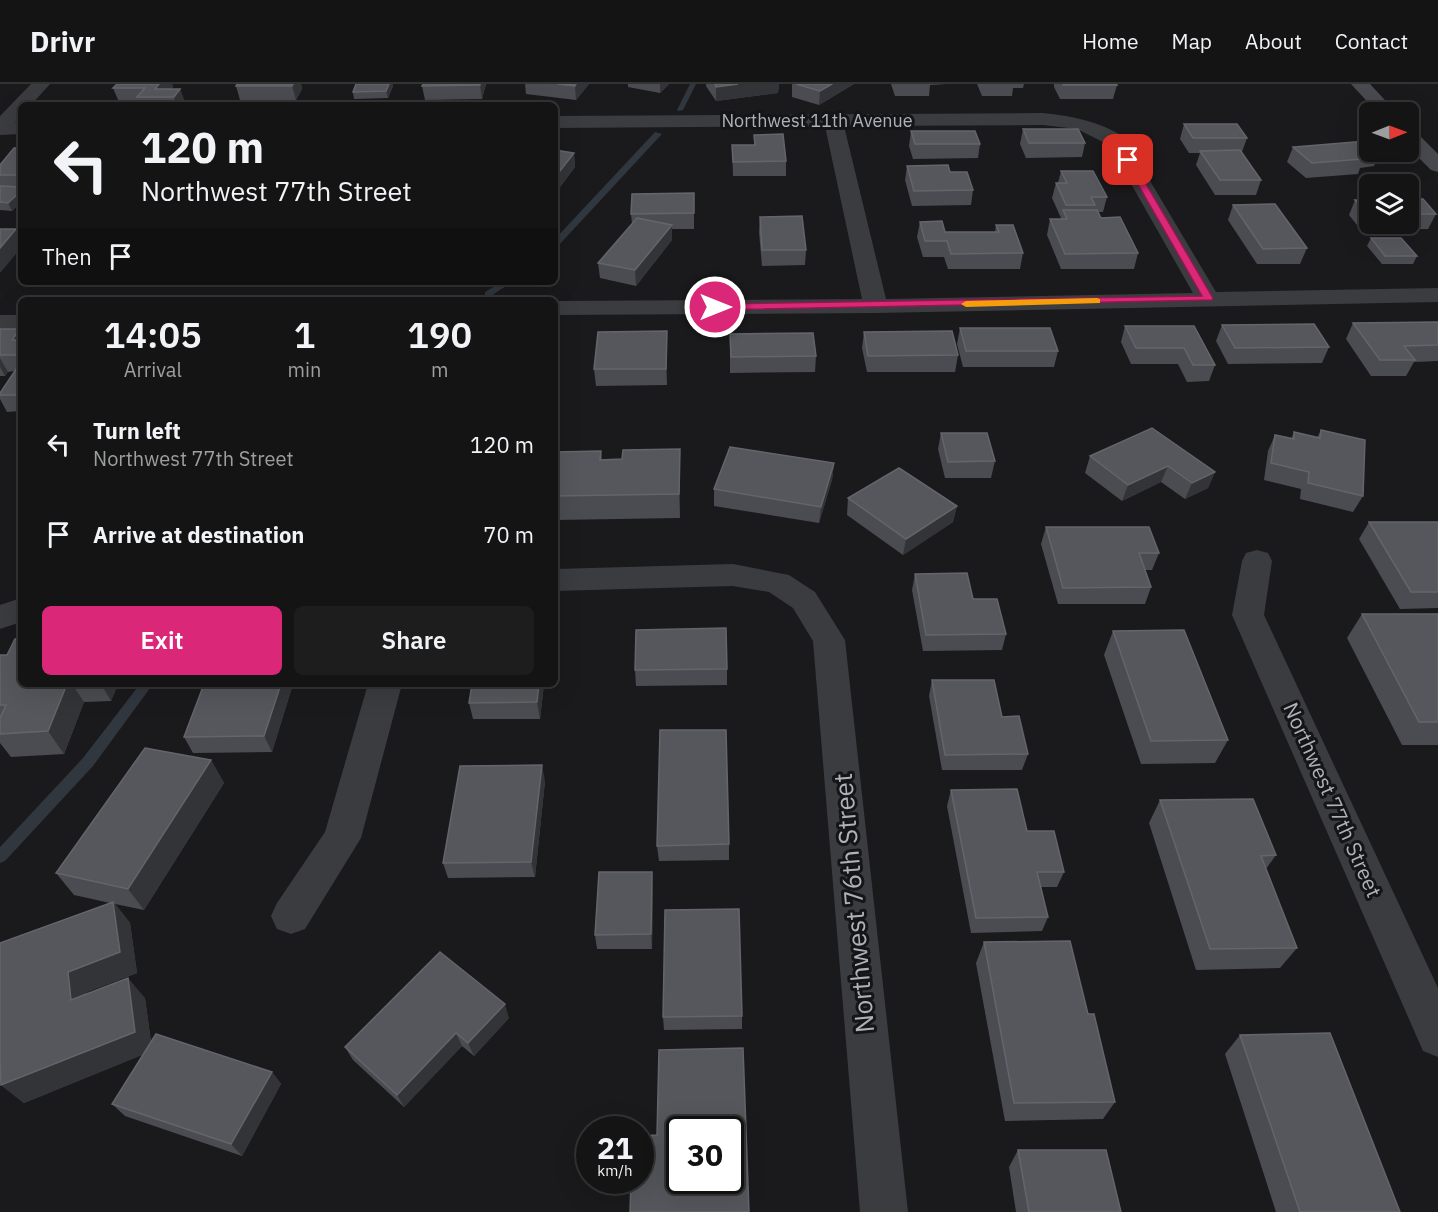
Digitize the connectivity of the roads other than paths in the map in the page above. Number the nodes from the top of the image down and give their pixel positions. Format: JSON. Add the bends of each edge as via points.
{"nodes":[{"id":1,"x":41,"y":84,"type":"edge"},
{"id":2,"x":1360,"y":84,"type":"edge"},
{"id":3,"x":24,"y":102,"type":"edge"},
{"id":4,"x":1377,"y":102,"type":"edge"},
{"id":5,"x":18,"y":109,"type":"edge"},
{"id":6,"x":833,"y":121,"type":"junction"},
{"id":7,"x":558,"y":122,"type":"edge"},
{"id":8,"x":0,"y":128,"type":"edge"},
{"id":9,"x":18,"y":129,"type":"edge"},
{"id":10,"x":1419,"y":146,"type":"edge"},
{"id":11,"x":1438,"y":166,"type":"edge"},
{"id":12,"x":1438,"y":295,"type":"edge"},
{"id":13,"x":1208,"y":298,"type":"junction"},
{"id":14,"x":876,"y":306,"type":"junction"},
{"id":15,"x":558,"y":308,"type":"edge"},
{"id":16,"x":0,"y":322,"type":"edge"},
{"id":17,"x":18,"y":322,"type":"edge"},
{"id":18,"x":1257,"y":561,"type":"dead end"},
{"id":19,"x":558,"y":580,"type":"edge"},
{"id":20,"x":18,"y":611,"type":"edge"},
{"id":21,"x":0,"y":617,"type":"edge"},
{"id":22,"x":384,"y":687,"type":"edge"},
{"id":23,"x":291,"y":916,"type":"dead end"},
{"id":24,"x":1438,"y":1036,"type":"edge"},
{"id":25,"x":884,"y":1212,"type":"edge"}],
"edges":[{"from":1,"to":3,"type":"street"},
{"from":2,"to":4,"type":"main road"},
{"from":5,"to":8,"type":"street"},
{"from":6,"to":7,"type":"street","name":"Northwest 11th Avenue"},
{"from":6,"to":13,"type":"street","name":"Northwest 11th Avenue","via":[[1043,119],[1078,122],[1102,130],[1117,141]]},
{"from":6,"to":14,"type":"street"},
{"from":8,"to":9,"type":"street"},
{"from":10,"to":11,"type":"main road"},
{"from":12,"to":13,"type":"street"},
{"from":13,"to":14,"type":"street"},
{"from":14,"to":15,"type":"street"},
{"from":16,"to":17,"type":"street"},
{"from":18,"to":24,"type":"street","name":"Northwest 77th Street","via":[[1248,615]]},
{"from":19,"to":25,"type":"street","name":"Northwest 76th Street","via":[[733,575],[778,583],[804,600],[829,640]]},
{"from":20,"to":21,"type":"street"},
{"from":22,"to":23,"type":"street","via":[[342,838]]}]}
